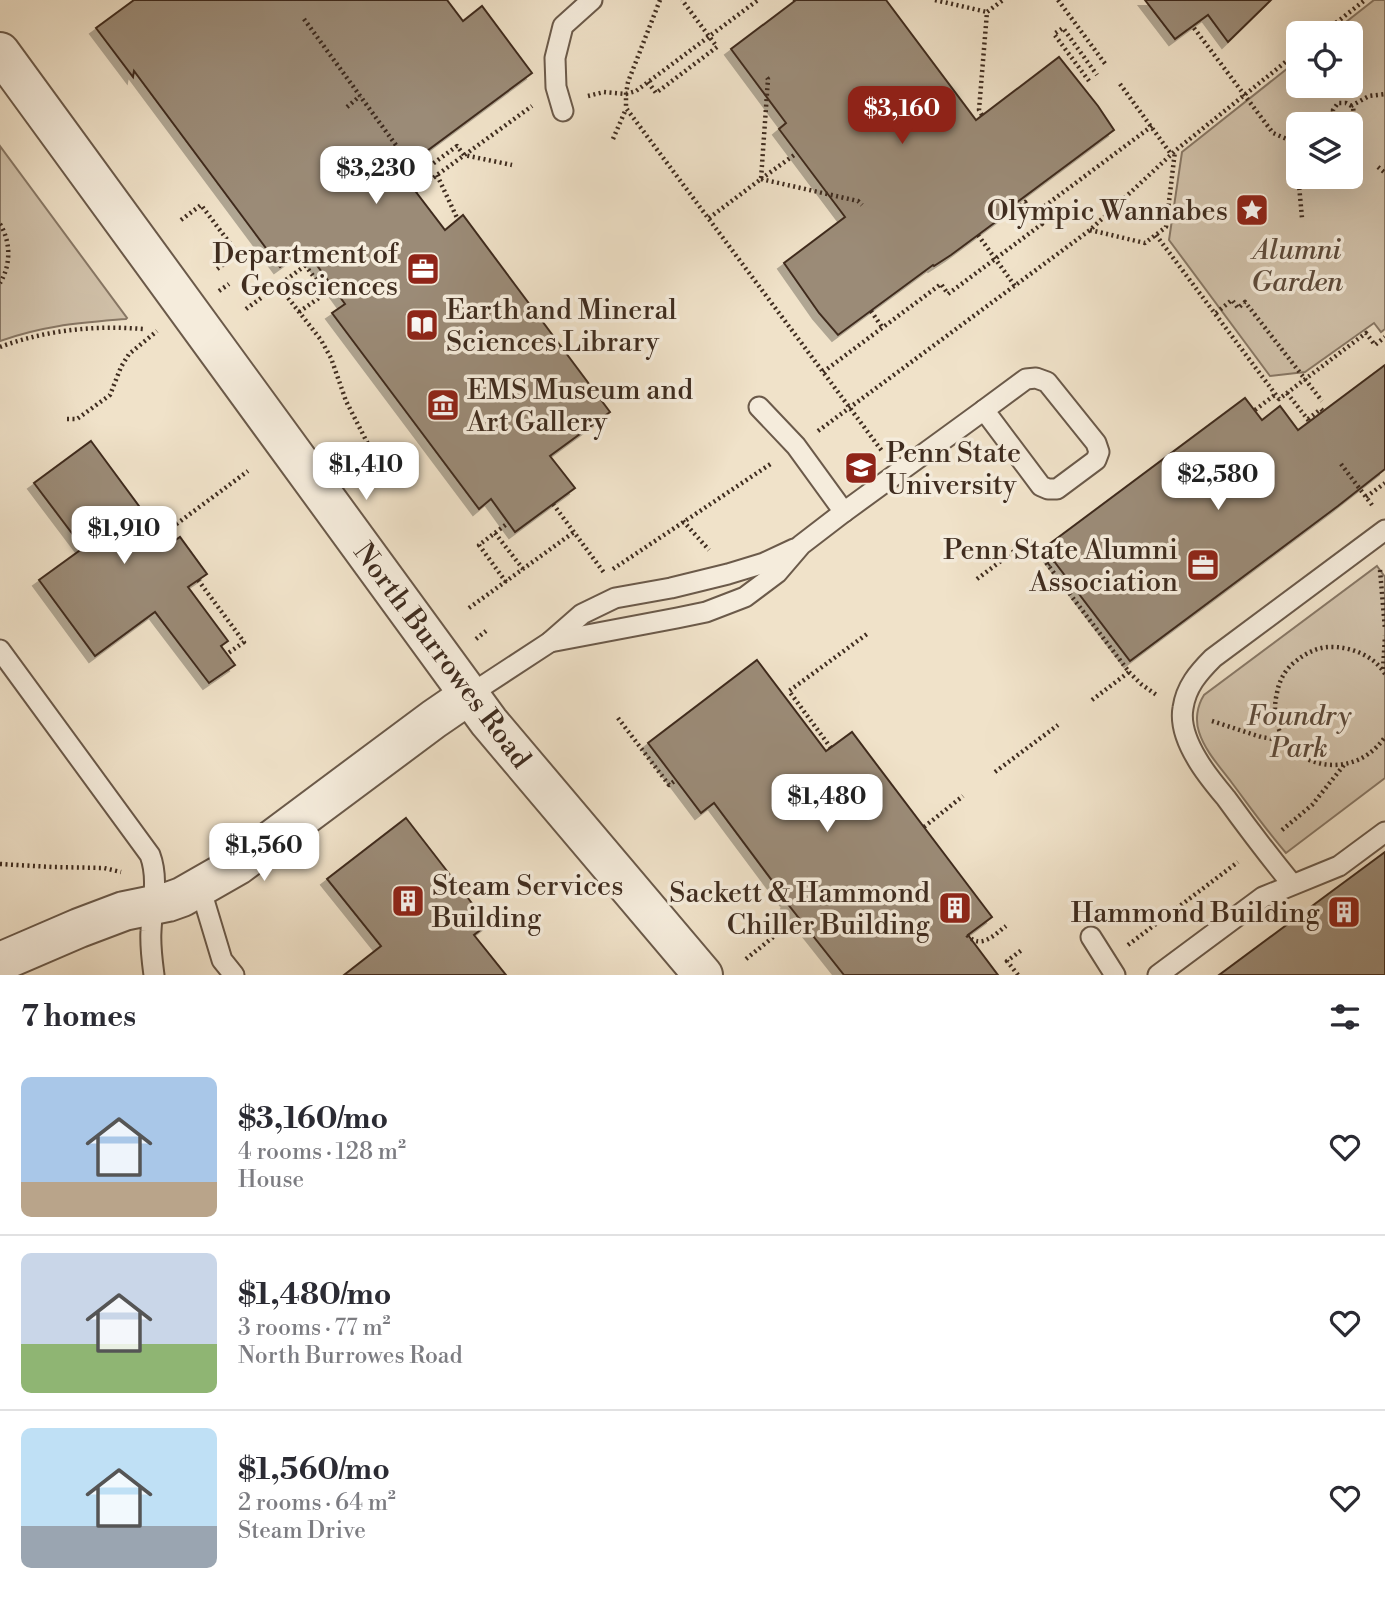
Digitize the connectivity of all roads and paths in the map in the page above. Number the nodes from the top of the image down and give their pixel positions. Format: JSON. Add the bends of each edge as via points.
{"nodes":[{"id":1,"x":592,"y":0,"type":"edge"},
{"id":2,"x":660,"y":0,"type":"edge"},
{"id":3,"x":682,"y":0,"type":"edge"},
{"id":4,"x":758,"y":0,"type":"edge"},
{"id":5,"x":935,"y":0,"type":"edge"},
{"id":6,"x":1003,"y":0,"type":"edge"},
{"id":7,"x":1058,"y":0,"type":"edge"},
{"id":8,"x":1364,"y":1,"type":"edge"},
{"id":9,"x":987,"y":12,"type":"junction"},
{"id":10,"x":304,"y":19,"type":"dead end"},
{"id":11,"x":1338,"y":21,"type":"edge"},
{"id":12,"x":1194,"y":28,"type":"dead end"},
{"id":13,"x":709,"y":37,"type":"junction"},
{"id":14,"x":0,"y":52,"type":"edge"},
{"id":15,"x":1286,"y":62,"type":"edge"},
{"id":16,"x":1106,"y":65,"type":"dead end"},
{"id":17,"x":765,"y":75,"type":"dead end"},
{"id":18,"x":1097,"y":75,"type":"dead end"},
{"id":19,"x":1089,"y":81,"type":"dead end"},
{"id":20,"x":648,"y":82,"type":"junction"},
{"id":21,"x":1120,"y":84,"type":"dead end"},
{"id":22,"x":626,"y":94,"type":"junction"},
{"id":23,"x":1385,"y":94,"type":"edge"},
{"id":24,"x":1244,"y":95,"type":"junction"},
{"id":25,"x":360,"y":96,"type":"junction"},
{"id":26,"x":585,"y":96,"type":"dead end"},
{"id":27,"x":533,"y":105,"type":"dead end"},
{"id":28,"x":1351,"y":106,"type":"junction"},
{"id":29,"x":347,"y":107,"type":"dead end"},
{"id":30,"x":626,"y":108,"type":"junction"},
{"id":31,"x":563,"y":111,"type":"dead end"},
{"id":32,"x":1333,"y":112,"type":"edge"},
{"id":33,"x":1354,"y":112,"type":"edge"},
{"id":34,"x":982,"y":115,"type":"dead end"},
{"id":35,"x":1152,"y":126,"type":"junction"},
{"id":36,"x":1286,"y":138,"type":"edge"},
{"id":37,"x":613,"y":139,"type":"dead end"},
{"id":38,"x":1173,"y":152,"type":"junction"},
{"id":39,"x":797,"y":153,"type":"dead end"},
{"id":40,"x":464,"y":155,"type":"junction"},
{"id":41,"x":404,"y":156,"type":"junction"},
{"id":42,"x":394,"y":165,"type":"dead end"},
{"id":43,"x":512,"y":165,"type":"dead end"},
{"id":44,"x":1378,"y":167,"type":"dead end"},
{"id":45,"x":1385,"y":173,"type":"edge"},
{"id":46,"x":437,"y":174,"type":"junction"},
{"id":47,"x":761,"y":179,"type":"junction"},
{"id":48,"x":425,"y":185,"type":"junction"},
{"id":49,"x":1299,"y":189,"type":"edge"},
{"id":50,"x":416,"y":191,"type":"dead end"},
{"id":51,"x":862,"y":205,"type":"dead end"},
{"id":52,"x":1008,"y":212,"type":"dead end"},
{"id":53,"x":1034,"y":214,"type":"junction"},
{"id":54,"x":709,"y":218,"type":"junction"},
{"id":55,"x":1302,"y":218,"type":"dead end"},
{"id":56,"x":181,"y":220,"type":"dead end"},
{"id":57,"x":458,"y":220,"type":"dead end"},
{"id":58,"x":0,"y":224,"type":"edge"},
{"id":59,"x":1090,"y":230,"type":"junction"},
{"id":60,"x":978,"y":235,"type":"dead end"},
{"id":61,"x":1156,"y":235,"type":"junction"},
{"id":62,"x":995,"y":258,"type":"junction"},
{"id":63,"x":313,"y":260,"type":"dead end"},
{"id":64,"x":305,"y":265,"type":"junction"},
{"id":65,"x":217,"y":269,"type":"dead end"},
{"id":66,"x":0,"y":283,"type":"edge"},
{"id":67,"x":278,"y":285,"type":"junction"},
{"id":68,"x":1015,"y":286,"type":"junction"},
{"id":69,"x":246,"y":309,"type":"dead end"},
{"id":70,"x":871,"y":311,"type":"dead end"},
{"id":71,"x":299,"y":312,"type":"junction"},
{"id":72,"x":1216,"y":313,"type":"junction"},
{"id":73,"x":882,"y":327,"type":"junction"},
{"id":74,"x":143,"y":329,"type":"dead end"},
{"id":75,"x":1385,"y":337,"type":"edge"},
{"id":76,"x":144,"y":341,"type":"dead end"},
{"id":77,"x":0,"y":347,"type":"edge"},
{"id":78,"x":823,"y":372,"type":"junction"},
{"id":79,"x":1305,"y":379,"type":"junction"},
{"id":80,"x":1287,"y":393,"type":"junction"},
{"id":81,"x":1276,"y":394,"type":"junction"},
{"id":82,"x":1322,"y":401,"type":"dead end"},
{"id":83,"x":759,"y":407,"type":"dead end"},
{"id":84,"x":850,"y":409,"type":"junction"},
{"id":85,"x":984,"y":410,"type":"junction"},
{"id":86,"x":1255,"y":410,"type":"dead end"},
{"id":87,"x":1324,"y":411,"type":"dead end"},
{"id":88,"x":67,"y":419,"type":"dead end"},
{"id":89,"x":812,"y":436,"type":"dead end"},
{"id":90,"x":780,"y":457,"type":"dead end"},
{"id":91,"x":1341,"y":464,"type":"dead end"},
{"id":92,"x":366,"y":469,"type":"dead end"},
{"id":93,"x":248,"y":471,"type":"dead end"},
{"id":94,"x":898,"y":471,"type":"junction"},
{"id":95,"x":1385,"y":483,"type":"edge"},
{"id":96,"x":1366,"y":497,"type":"junction"},
{"id":97,"x":554,"y":504,"type":"dead end"},
{"id":98,"x":1374,"y":508,"type":"dead end"},
{"id":99,"x":844,"y":512,"type":"junction"},
{"id":100,"x":683,"y":521,"type":"junction"},
{"id":101,"x":508,"y":523,"type":"dead end"},
{"id":102,"x":1385,"y":530,"type":"edge"},
{"id":103,"x":574,"y":532,"type":"junction"},
{"id":104,"x":495,"y":533,"type":"junction"},
{"id":105,"x":163,"y":534,"type":"dead end"},
{"id":106,"x":801,"y":545,"type":"junction"},
{"id":107,"x":710,"y":551,"type":"dead end"},
{"id":108,"x":1054,"y":561,"type":"dead end"},
{"id":109,"x":1048,"y":565,"type":"junction"},
{"id":110,"x":1377,"y":566,"type":"dead end"},
{"id":111,"x":523,"y":569,"type":"junction"},
{"id":112,"x":605,"y":574,"type":"junction"},
{"id":113,"x":977,"y":579,"type":"dead end"},
{"id":114,"x":198,"y":580,"type":"dead end"},
{"id":115,"x":596,"y":580,"type":"dead end"},
{"id":116,"x":506,"y":582,"type":"junction"},
{"id":117,"x":469,"y":608,"type":"dead end"},
{"id":118,"x":1385,"y":629,"type":"edge"},
{"id":119,"x":867,"y":634,"type":"dead end"},
{"id":120,"x":1385,"y":636,"type":"edge"},
{"id":121,"x":550,"y":642,"type":"junction"},
{"id":122,"x":1120,"y":647,"type":"dead end"},
{"id":123,"x":0,"y":650,"type":"edge"},
{"id":124,"x":1114,"y":652,"type":"junction"},
{"id":125,"x":227,"y":654,"type":"dead end"},
{"id":126,"x":1384,"y":672,"type":"edge"},
{"id":127,"x":1129,"y":673,"type":"junction"},
{"id":128,"x":789,"y":691,"type":"junction"},
{"id":129,"x":469,"y":695,"type":"junction"},
{"id":130,"x":784,"y":695,"type":"dead end"},
{"id":131,"x":1092,"y":700,"type":"dead end"},
{"id":132,"x":1165,"y":700,"type":"dead end"},
{"id":133,"x":618,"y":718,"type":"dead end"},
{"id":134,"x":1207,"y":719,"type":"dead end"},
{"id":135,"x":1058,"y":725,"type":"dead end"},
{"id":136,"x":1385,"y":737,"type":"edge"},
{"id":137,"x":1286,"y":741,"type":"junction"},
{"id":138,"x":831,"y":748,"type":"dead end"},
{"id":139,"x":1344,"y":765,"type":"junction"},
{"id":140,"x":995,"y":772,"type":"dead end"},
{"id":141,"x":676,"y":780,"type":"dead end"},
{"id":142,"x":962,"y":796,"type":"dead end"},
{"id":143,"x":924,"y":827,"type":"dead end"},
{"id":144,"x":1280,"y":831,"type":"dead end"},
{"id":145,"x":1385,"y":832,"type":"edge"},
{"id":146,"x":1245,"y":857,"type":"dead end"},
{"id":147,"x":0,"y":864,"type":"edge"},
{"id":148,"x":1292,"y":884,"type":"junction"},
{"id":149,"x":200,"y":887,"type":"junction"},
{"id":150,"x":143,"y":890,"type":"junction"},
{"id":151,"x":799,"y":917,"type":"dead end"},
{"id":152,"x":1006,"y":926,"type":"dead end"},
{"id":153,"x":967,"y":935,"type":"dead end"},
{"id":154,"x":1091,"y":937,"type":"dead end"},
{"id":155,"x":1124,"y":947,"type":"dead end"},
{"id":156,"x":1023,"y":949,"type":"dead end"},
{"id":157,"x":746,"y":958,"type":"dead end"},
{"id":158,"x":0,"y":962,"type":"edge"},
{"id":159,"x":155,"y":975,"type":"edge"},
{"id":160,"x":234,"y":975,"type":"edge"},
{"id":161,"x":703,"y":975,"type":"edge"},
{"id":162,"x":1018,"y":975,"type":"edge"},
{"id":163,"x":1115,"y":975,"type":"edge"},
{"id":164,"x":1158,"y":975,"type":"edge"}],
"edges":[{"from":1,"to":31,"type":"lane","via":[[563,26],[557,47],[556,87]]},
{"from":2,"to":22,"type":"path"},
{"from":3,"to":13,"type":"path"},
{"from":4,"to":13,"type":"path"},
{"from":5,"to":9,"type":"path"},
{"from":6,"to":9,"type":"path"},
{"from":7,"to":16,"type":"path"},
{"from":8,"to":11,"type":"path"},
{"from":9,"to":34,"type":"path"},
{"from":10,"to":25,"type":"path"},
{"from":12,"to":24,"type":"path"},
{"from":13,"to":20,"type":"path"},
{"from":13,"to":20,"type":"path","via":[[717,47],[656,93]]},
{"from":14,"to":129,"type":"street","name":"North Burrowes Road"},
{"from":15,"to":24,"type":"path"},
{"from":17,"to":47,"type":"path"},
{"from":18,"to":19,"type":"path","via":[[1063,28],[1054,34]]},
{"from":20,"to":22,"type":"path"},
{"from":21,"to":35,"type":"path"},
{"from":22,"to":26,"type":"path"},
{"from":22,"to":30,"type":"path"},
{"from":23,"to":28,"type":"path"},
{"from":24,"to":36,"type":"path","via":[[1273,132]]},
{"from":24,"to":38,"type":"path"},
{"from":25,"to":29,"type":"path"},
{"from":25,"to":41,"type":"path"},
{"from":27,"to":40,"type":"path"},
{"from":28,"to":32,"type":"path","via":[[1338,103]]},
{"from":28,"to":33,"type":"path"},
{"from":30,"to":37,"type":"path"},
{"from":30,"to":54,"type":"path"},
{"from":35,"to":38,"type":"path"},
{"from":35,"to":53,"type":"path"},
{"from":38,"to":59,"type":"path"},
{"from":38,"to":61,"type":"path","via":[[1166,227]]},
{"from":39,"to":47,"type":"path"},
{"from":40,"to":41,"type":"path","via":[[457,146],[423,171],[409,153]]},
{"from":40,"to":43,"type":"path"},
{"from":40,"to":46,"type":"path"},
{"from":41,"to":42,"type":"path"},
{"from":41,"to":48,"type":"path"},
{"from":44,"to":45,"type":"path"},
{"from":46,"to":48,"type":"path"},
{"from":46,"to":57,"type":"path"},
{"from":47,"to":51,"type":"path"},
{"from":47,"to":54,"type":"path"},
{"from":48,"to":50,"type":"path"},
{"from":49,"to":55,"type":"path"},
{"from":52,"to":53,"type":"path","via":[[1025,202]]},
{"from":53,"to":62,"type":"path","via":[[1042,224]]},
{"from":54,"to":78,"type":"path"},
{"from":56,"to":65,"type":"path","via":[[201,205],[238,254]]},
{"from":58,"to":66,"type":"path","via":[[8,244],[8,261]]},
{"from":59,"to":61,"type":"path","via":[[1145,243]]},
{"from":59,"to":68,"type":"path"},
{"from":60,"to":62,"type":"path"},
{"from":61,"to":72,"type":"path"},
{"from":62,"to":68,"type":"path"},
{"from":62,"to":73,"type":"path","via":[[948,294],[941,284]]},
{"from":63,"to":64,"type":"path"},
{"from":64,"to":67,"type":"path"},
{"from":64,"to":71,"type":"path","via":[[326,293]]},
{"from":67,"to":69,"type":"path"},
{"from":67,"to":71,"type":"path"},
{"from":68,"to":84,"type":"path"},
{"from":70,"to":73,"type":"path"},
{"from":71,"to":92,"type":"path","via":[[331,358],[365,436],[371,453]]},
{"from":72,"to":79,"type":"path","via":[[1232,300],[1238,307],[1245,302]]},
{"from":72,"to":81,"type":"path"},
{"from":73,"to":78,"type":"path"},
{"from":74,"to":77,"type":"path","via":[[72,329]]},
{"from":75,"to":79,"type":"path","via":[[1375,345],[1366,333]]},
{"from":76,"to":88,"type":"path","via":[[129,354],[110,395],[77,419]]},
{"from":78,"to":84,"type":"path"},
{"from":79,"to":80,"type":"path"},
{"from":79,"to":82,"type":"path"},
{"from":80,"to":81,"type":"path","via":[[1279,399]]},
{"from":80,"to":87,"type":"path","via":[[1308,420]]},
{"from":81,"to":86,"type":"path"},
{"from":83,"to":99,"type":"lane","via":[[796,446]]},
{"from":84,"to":89,"type":"path"},
{"from":84,"to":94,"type":"path"},
{"from":85,"to":85,"type":"lane","via":[[1041,486],[1057,489],[1096,460],[1096,443],[1047,382],[1036,377],[1026,379]]},
{"from":85,"to":94,"type":"lane"},
{"from":90,"to":100,"type":"path"},
{"from":91,"to":96,"type":"path"},
{"from":93,"to":105,"type":"path"},
{"from":94,"to":99,"type":"lane"},
{"from":95,"to":96,"type":"path"},
{"from":96,"to":98,"type":"path"},
{"from":97,"to":103,"type":"path"},
{"from":99,"to":106,"type":"lane"},
{"from":100,"to":107,"type":"path"},
{"from":100,"to":112,"type":"path"},
{"from":101,"to":104,"type":"path"},
{"from":102,"to":148,"type":"lane","via":[[1213,658],[1196,675],[1182,708],[1197,761]]},
{"from":103,"to":111,"type":"path"},
{"from":103,"to":112,"type":"path"},
{"from":104,"to":111,"type":"path"},
{"from":104,"to":116,"type":"path","via":[[479,545]]},
{"from":106,"to":121,"type":"lane","via":[[728,574],[615,598],[582,614]]},
{"from":106,"to":121,"type":"lane","via":[[777,573],[745,597],[706,612]]},
{"from":108,"to":109,"type":"path"},
{"from":109,"to":113,"type":"path","via":[[1029,540]]},
{"from":109,"to":124,"type":"path"},
{"from":110,"to":118,"type":"path"},
{"from":111,"to":116,"type":"path"},
{"from":112,"to":115,"type":"path"},
{"from":114,"to":125,"type":"path","via":[[244,642]]},
{"from":116,"to":117,"type":"path"},
{"from":119,"to":128,"type":"path"},
{"from":120,"to":126,"type":"path"},
{"from":121,"to":129,"type":"lane"},
{"from":122,"to":124,"type":"path"},
{"from":123,"to":150,"type":"lane","via":[[145,846],[154,867]]},
{"from":124,"to":127,"type":"path"},
{"from":126,"to":137,"type":"path","via":[[1367,656],[1348,648],[1328,646],[1307,652],[1279,682],[1276,722]]},
{"from":127,"to":131,"type":"path"},
{"from":127,"to":132,"type":"path"},
{"from":128,"to":130,"type":"path"},
{"from":128,"to":138,"type":"path"},
{"from":129,"to":149,"type":"street","via":[[238,865]]},
{"from":129,"to":161,"type":"street","name":"North Burrowes Road"},
{"from":133,"to":141,"type":"path","via":[[670,785]]},
{"from":134,"to":137,"type":"path"},
{"from":135,"to":140,"type":"path"},
{"from":136,"to":139,"type":"path","via":[[1362,759]]},
{"from":137,"to":139,"type":"path","via":[[1311,761]]},
{"from":139,"to":144,"type":"path","via":[[1312,805]]},
{"from":142,"to":143,"type":"path"},
{"from":145,"to":148,"type":"lane","via":[[1339,866]]},
{"from":146,"to":155,"type":"path"},
{"from":147,"to":150,"type":"path","via":[[104,868]]},
{"from":148,"to":164,"type":"lane","via":[[1263,897]]},
{"from":149,"to":150,"type":"street","via":[[182,897]]},
{"from":149,"to":160,"type":"lane","via":[[222,960]]},
{"from":150,"to":158,"type":"street","via":[[124,911]]},
{"from":150,"to":159,"type":"lane"},
{"from":151,"to":157,"type":"path"},
{"from":152,"to":153,"type":"path","via":[[986,940],[977,942]]},
{"from":154,"to":163,"type":"lane"},
{"from":156,"to":162,"type":"path","via":[[1007,961]]}]}
